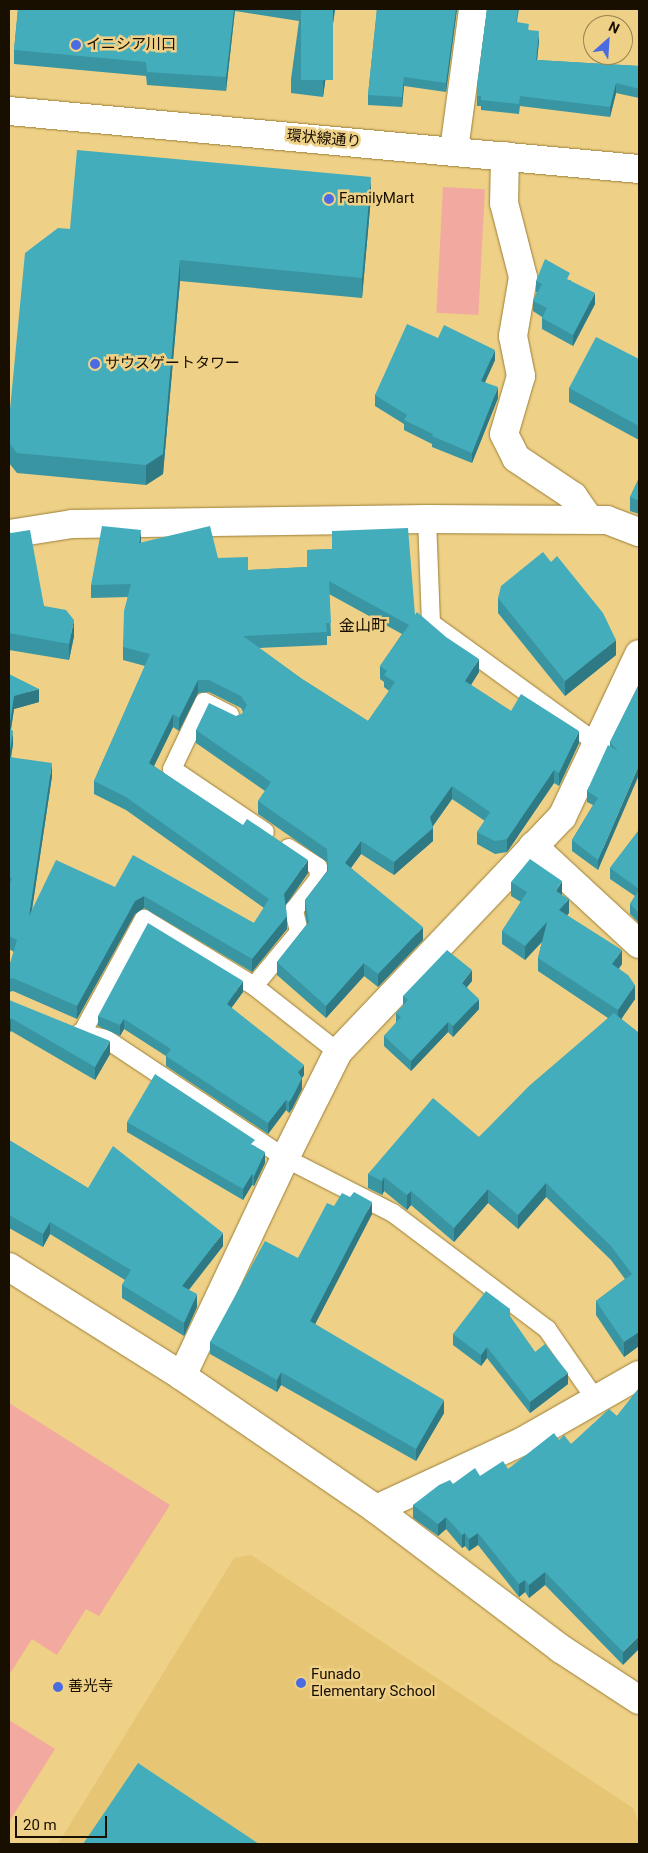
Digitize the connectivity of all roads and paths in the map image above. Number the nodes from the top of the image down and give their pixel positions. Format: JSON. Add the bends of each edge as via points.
{"nodes":[{"id":1,"x":474,"y":9,"type":"edge"},
{"id":2,"x":9,"y":111,"type":"edge"},
{"id":3,"x":454,"y":150,"type":"junction"},
{"id":4,"x":505,"y":156,"type":"junction"},
{"id":5,"x":639,"y":169,"type":"edge"},
{"id":6,"x":428,"y":519,"type":"junction"},
{"id":7,"x":590,"y":520,"type":"junction"},
{"id":8,"x":639,"y":532,"type":"edge"},
{"id":9,"x":9,"y":534,"type":"edge"},
{"id":10,"x":639,"y":654,"type":"edge"},
{"id":11,"x":236,"y":718,"type":"edge"},
{"id":12,"x":597,"y":743,"type":"junction"},
{"id":13,"x":533,"y":846,"type":"junction"},
{"id":14,"x":639,"y":944,"type":"edge"},
{"id":15,"x":254,"y":986,"type":"junction"},
{"id":16,"x":64,"y":1025,"type":"edge"},
{"id":17,"x":82,"y":1033,"type":"junction"},
{"id":18,"x":338,"y":1052,"type":"junction"},
{"id":19,"x":284,"y":1158,"type":"junction"},
{"id":20,"x":9,"y":1267,"type":"edge"},
{"id":21,"x":182,"y":1376,"type":"junction"},
{"id":22,"x":639,"y":1377,"type":"edge"},
{"id":23,"x":596,"y":1400,"type":"junction"},
{"id":24,"x":376,"y":1510,"type":"junction"},
{"id":25,"x":639,"y":1700,"type":"edge"}],
"edges":[{"from":1,"to":3,"type":"street"},
{"from":2,"to":3,"type":"street","name":"環状線通り"},
{"from":3,"to":4,"type":"street","name":"環状線通り"},
{"from":4,"to":5,"type":"street","name":"環状線通り"},
{"from":4,"to":7,"type":"street","via":[[504,203],[523,278],[513,336],[521,376],[504,434],[516,458],[573,496]]},
{"from":6,"to":7,"type":"street"},
{"from":6,"to":9,"type":"street","via":[[72,524]]},
{"from":6,"to":12,"type":"lane","via":[[430,623]]},
{"from":7,"to":8,"type":"street","via":[[607,520]]},
{"from":10,"to":12,"type":"street"},
{"from":11,"to":15,"type":"lane","via":[[204,702],[172,769],[318,867],[319,878],[294,910],[299,932]]},
{"from":12,"to":13,"type":"street","via":[[562,817]]},
{"from":13,"to":14,"type":"street"},
{"from":13,"to":18,"type":"street"},
{"from":15,"to":17,"type":"lane","via":[[144,919]]},
{"from":15,"to":18,"type":"lane"},
{"from":16,"to":17,"type":"lane"},
{"from":17,"to":19,"type":"lane","via":[[106,1039]]},
{"from":18,"to":19,"type":"street"},
{"from":19,"to":21,"type":"street"},
{"from":19,"to":23,"type":"lane","via":[[393,1213],[547,1330]]},
{"from":20,"to":21,"type":"street"},
{"from":21,"to":24,"type":"street"},
{"from":22,"to":23,"type":"street"},
{"from":23,"to":24,"type":"street","via":[[525,1440]]},
{"from":24,"to":25,"type":"street","via":[[561,1649]]}]}
